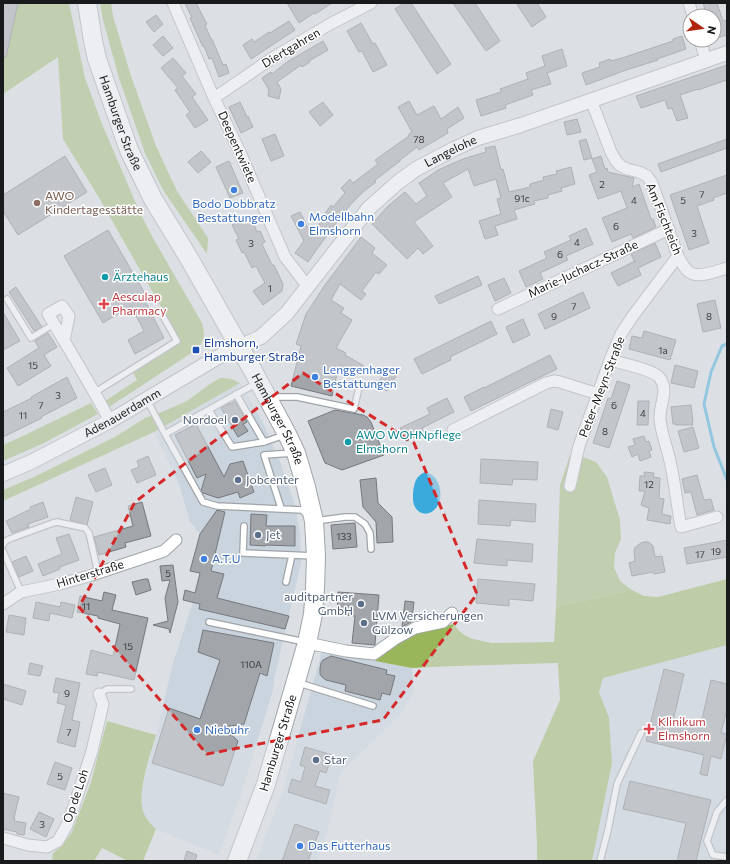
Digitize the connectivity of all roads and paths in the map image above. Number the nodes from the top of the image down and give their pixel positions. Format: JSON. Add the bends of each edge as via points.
{"nodes":[{"id":1,"x":86,"y":3,"type":"edge"},
{"id":2,"x":173,"y":3,"type":"edge"},
{"id":3,"x":371,"y":3,"type":"edge"},
{"id":4,"x":702,"y":48,"type":"edge"},
{"id":5,"x":727,"y":53,"type":"edge"},
{"id":6,"x":706,"y":60,"type":"junction"},
{"id":7,"x":214,"y":98,"type":"junction"},
{"id":8,"x":591,"y":100,"type":"junction"},
{"id":9,"x":669,"y":229,"type":"junction"},
{"id":10,"x":678,"y":256,"type":"junction"},
{"id":11,"x":727,"y":268,"type":"edge"},
{"id":12,"x":308,"y":287,"type":"junction"},
{"id":13,"x":7,"y":299,"type":"dead end"},
{"id":14,"x":498,"y":309,"type":"dead end"},
{"id":15,"x":164,"y":318,"type":"dead end"},
{"id":16,"x":54,"y":324,"type":"junction"},
{"id":17,"x":64,"y":341,"type":"junction"},
{"id":18,"x":238,"y":347,"type":"junction"},
{"id":19,"x":610,"y":360,"type":"junction"},
{"id":20,"x":360,"y":383,"type":"dead end"},
{"id":21,"x":263,"y":390,"type":"junction"},
{"id":22,"x":94,"y":393,"type":"junction"},
{"id":23,"x":236,"y":394,"type":"junction"},
{"id":24,"x":598,"y":394,"type":"junction"},
{"id":25,"x":146,"y":399,"type":"junction"},
{"id":26,"x":209,"y":410,"type":"junction"},
{"id":27,"x":110,"y":421,"type":"junction"},
{"id":28,"x":453,"y":430,"type":"dead end"},
{"id":29,"x":165,"y":434,"type":"junction"},
{"id":30,"x":287,"y":434,"type":"junction"},
{"id":31,"x":264,"y":442,"type":"junction"},
{"id":32,"x":296,"y":453,"type":"junction"},
{"id":33,"x":3,"y":474,"type":"edge"},
{"id":34,"x":570,"y":486,"type":"dead end"},
{"id":35,"x":281,"y":508,"type":"junction"},
{"id":36,"x":716,"y":517,"type":"dead end"},
{"id":37,"x":314,"y":521,"type":"junction"},
{"id":38,"x":244,"y":526,"type":"dead end"},
{"id":39,"x":176,"y":540,"type":"dead end"},
{"id":40,"x":3,"y":545,"type":"edge"},
{"id":41,"x":371,"y":549,"type":"dead end"},
{"id":42,"x":3,"y":552,"type":"edge"},
{"id":43,"x":292,"y":556,"type":"junction"},
{"id":44,"x":316,"y":556,"type":"junction"},
{"id":45,"x":98,"y":573,"type":"junction"},
{"id":46,"x":286,"y":582,"type":"dead end"},
{"id":47,"x":21,"y":592,"type":"junction"},
{"id":48,"x":3,"y":604,"type":"edge"},
{"id":49,"x":452,"y":613,"type":"dead end"},
{"id":50,"x":209,"y":622,"type":"dead end"},
{"id":51,"x":308,"y":643,"type":"junction"},
{"id":52,"x":296,"y":682,"type":"junction"},
{"id":53,"x":131,"y":689,"type":"dead end"},
{"id":54,"x":99,"y":694,"type":"joint"},
{"id":55,"x":373,"y":706,"type":"dead end"},
{"id":56,"x":641,"y":733,"type":"dead end"},
{"id":57,"x":727,"y":800,"type":"edge"},
{"id":58,"x":3,"y":838,"type":"edge"},
{"id":59,"x":727,"y":857,"type":"edge"},
{"id":60,"x":238,"y":861,"type":"edge"},
{"id":61,"x":600,"y":861,"type":"edge"}],
"edges":[{"from":1,"to":18,"type":"main road","name":"Hamburger Straße","via":[[98,59],[129,150],[153,199]]},
{"from":2,"to":7,"type":"street","name":"Deepentwiete"},
{"from":3,"to":7,"type":"street","name":"Diertgahren","via":[[274,57]]},
{"from":4,"to":6,"type":"street"},
{"from":5,"to":6,"type":"street","name":"Langelohe"},
{"from":6,"to":8,"type":"street","name":"Langelohe"},
{"from":7,"to":12,"type":"street","name":"Deepentwiete","via":[[286,257]]},
{"from":8,"to":9,"type":"street","name":"Am Fischteich","via":[[616,161],[627,169],[647,176]]},
{"from":8,"to":12,"type":"street","name":"Langelohe","via":[[478,138],[416,169],[368,209]]},
{"from":9,"to":10,"type":"street","name":"Am Fischteich"},
{"from":9,"to":14,"type":"street","name":"Marie-Juchacz-Straße"},
{"from":10,"to":11,"type":"street","name":"Am Fischteich","via":[[690,273],[696,275]]},
{"from":10,"to":19,"type":"street","name":"Peter-Meyn-Straße","via":[[632,317],[621,334]]},
{"from":12,"to":18,"type":"street","name":"Langelohe","via":[[287,313],[266,333]]},
{"from":13,"to":16,"type":"lane","via":[[31,338]]},
{"from":15,"to":22,"type":"lane","via":[[177,341]]},
{"from":16,"to":17,"type":"street"},
{"from":16,"to":17,"type":"street","via":[[48,314],[62,306],[69,316]]},
{"from":17,"to":22,"type":"street"},
{"from":18,"to":21,"type":"main road","name":"Hamburger Straße"},
{"from":18,"to":25,"type":"street","name":"Adenauerdamm"},
{"from":19,"to":24,"type":"street","name":"Peter-Meyn-Straße"},
{"from":19,"to":36,"type":"street","via":[[651,372],[664,384],[660,418],[681,527]]},
{"from":20,"to":21,"type":"lane","via":[[354,409]]},
{"from":21,"to":23,"type":"lane"},
{"from":21,"to":30,"type":"main road","name":"Hamburger Straße"},
{"from":22,"to":27,"type":"street"},
{"from":23,"to":26,"type":"lane"},
{"from":23,"to":31,"type":"lane"},
{"from":24,"to":28,"type":"street","via":[[554,381]]},
{"from":24,"to":34,"type":"street","name":"Peter-Meyn-Straße","via":[[579,446]]},
{"from":25,"to":27,"type":"street","name":"Adenauerdamm"},
{"from":25,"to":29,"type":"lane"},
{"from":26,"to":29,"type":"lane"},
{"from":26,"to":31,"type":"lane","via":[[232,447]]},
{"from":27,"to":33,"type":"street","name":"Adenauerdamm"},
{"from":29,"to":35,"type":"lane","via":[[203,502],[217,506]]},
{"from":30,"to":31,"type":"lane"},
{"from":30,"to":32,"type":"main road","name":"Hamburger Straße"},
{"from":32,"to":35,"type":"lane","via":[[264,455]]},
{"from":32,"to":37,"type":"main road","name":"Hamburger Straße"},
{"from":35,"to":37,"type":"lane","via":[[302,510]]},
{"from":37,"to":41,"type":"lane","via":[[355,517],[365,524],[370,533]]},
{"from":37,"to":44,"type":"main road","name":"Hamburger Straße"},
{"from":38,"to":43,"type":"lane","via":[[243,553]]},
{"from":39,"to":45,"type":"street","name":"Hinterstraße","via":[[164,551]]},
{"from":40,"to":45,"type":"lane","via":[[7,540],[53,522],[85,528],[89,533]]},
{"from":42,"to":47,"type":"lane"},
{"from":43,"to":44,"type":"lane"},
{"from":43,"to":46,"type":"lane"},
{"from":44,"to":51,"type":"main road","name":"Hamburger Straße","via":[[313,614]]},
{"from":45,"to":47,"type":"street","name":"Hinterstraße"},
{"from":47,"to":48,"type":"street","name":"Hinterstraße"},
{"from":49,"to":51,"type":"street","via":[[443,622],[415,628],[374,654]]},
{"from":50,"to":51,"type":"lane"},
{"from":51,"to":52,"type":"main road","name":"Hamburger Straße"},
{"from":52,"to":55,"type":"lane"},
{"from":52,"to":60,"type":"main road","name":"Hamburger Straße","via":[[266,784]]},
{"from":53,"to":54,"type":"lane","via":[[107,689]]},
{"from":54,"to":58,"type":"street","name":"Op de Loh","via":[[103,704],[92,751],[67,825],[58,841],[47,847],[28,846]]},
{"from":56,"to":61,"type":"lane","via":[[617,784]]},
{"from":57,"to":59,"type":"lane","via":[[717,812],[707,841],[713,854]]}]}
